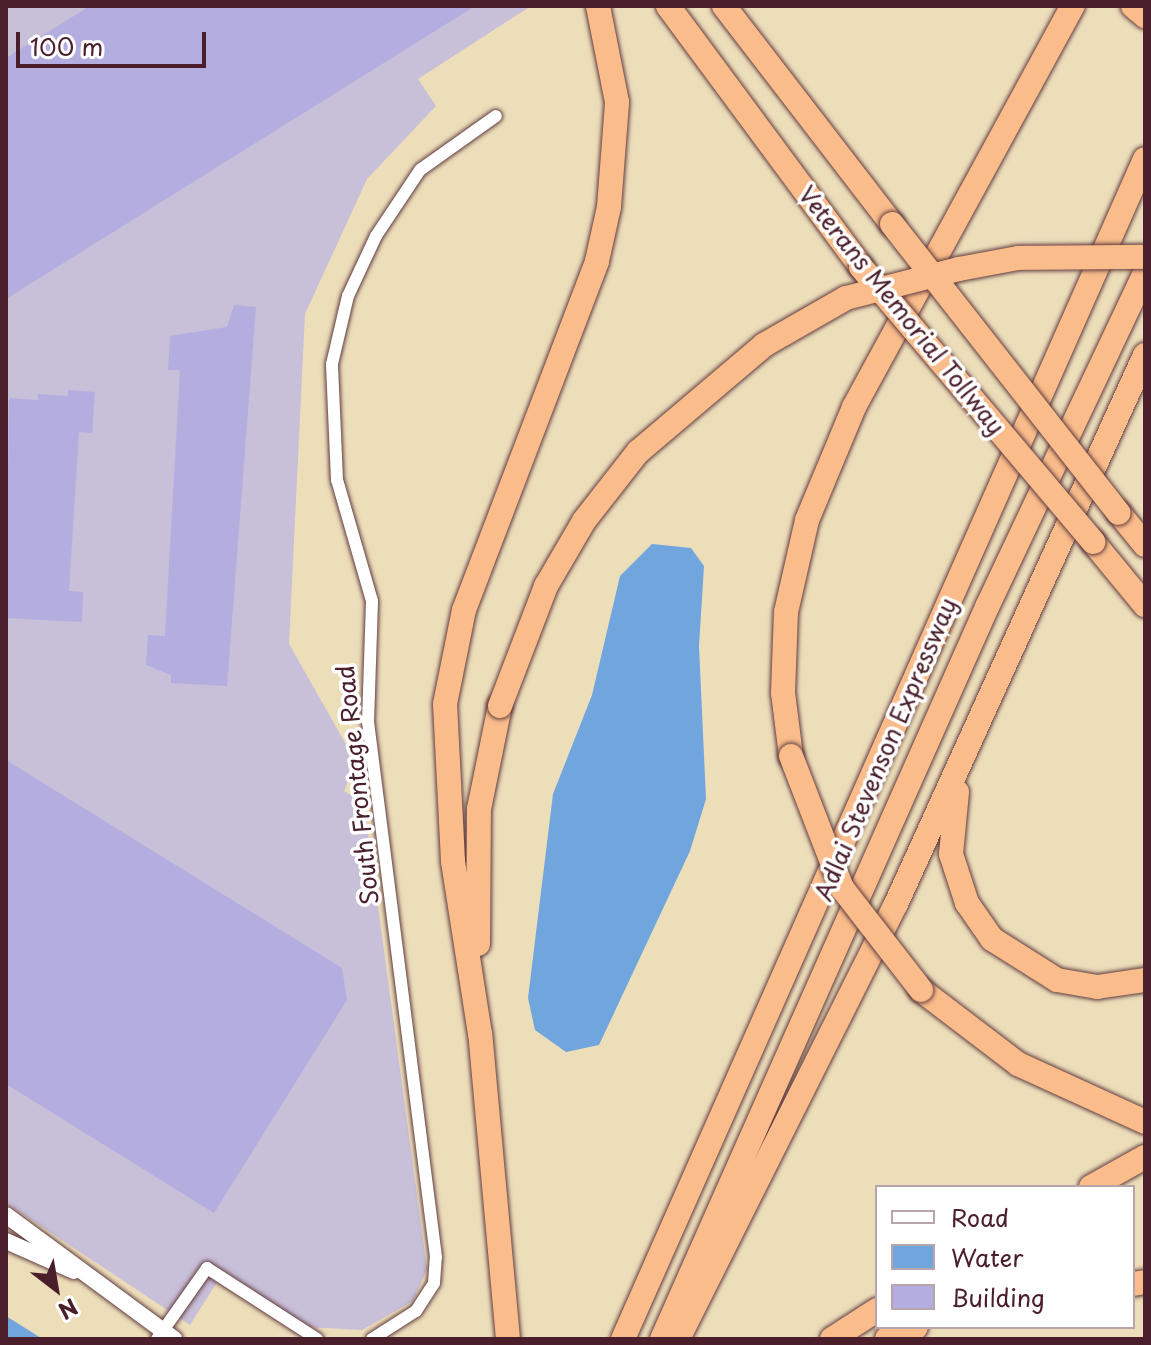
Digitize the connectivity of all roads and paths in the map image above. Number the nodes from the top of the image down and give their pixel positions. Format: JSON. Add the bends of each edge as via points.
{"nodes":[{"id":1,"x":598,"y":6,"type":"edge"},
{"id":2,"x":668,"y":6,"type":"edge"},
{"id":3,"x":724,"y":6,"type":"edge"},
{"id":4,"x":1073,"y":6,"type":"edge"},
{"id":5,"x":1133,"y":6,"type":"edge"},
{"id":6,"x":1145,"y":16,"type":"edge"},
{"id":7,"x":496,"y":116,"type":"dead end"},
{"id":8,"x":1145,"y":159,"type":"edge"},
{"id":9,"x":1145,"y":257,"type":"edge"},
{"id":10,"x":1145,"y":272,"type":"edge"},
{"id":11,"x":1145,"y":355,"type":"edge"},
{"id":12,"x":1145,"y":545,"type":"edge"},
{"id":13,"x":1099,"y":549,"type":"junction"},
{"id":14,"x":1145,"y":605,"type":"edge"},
{"id":15,"x":1029,"y":606,"type":"junction"},
{"id":16,"x":1145,"y":624,"type":"edge"},
{"id":17,"x":1145,"y":980,"type":"edge"},
{"id":18,"x":480,"y":1034,"type":"junction"},
{"id":19,"x":1145,"y":1122,"type":"edge"},
{"id":20,"x":1145,"y":1157,"type":"edge"},
{"id":21,"x":1095,"y":1185,"type":"edge"},
{"id":22,"x":6,"y":1215,"type":"edge"},
{"id":23,"x":6,"y":1241,"type":"edge"},
{"id":24,"x":75,"y":1271,"type":"junction"},
{"id":25,"x":875,"y":1311,"type":"edge"},
{"id":26,"x":911,"y":1329,"type":"edge"},
{"id":27,"x":165,"y":1337,"type":"edge"},
{"id":28,"x":317,"y":1339,"type":"edge"},
{"id":29,"x":372,"y":1339,"type":"edge"},
{"id":30,"x":508,"y":1339,"type":"edge"},
{"id":31,"x":623,"y":1339,"type":"edge"},
{"id":32,"x":662,"y":1339,"type":"edge"},
{"id":33,"x":677,"y":1339,"type":"edge"},
{"id":34,"x":832,"y":1339,"type":"edge"},
{"id":35,"x":887,"y":1339,"type":"edge"}],
"edges":[{"from":1,"to":18,"type":"highway","via":[[617,102],[609,207],[597,261],[464,610],[445,704],[453,861]]},
{"from":2,"to":13,"type":"highway","name":"Veterans Memorial Tollway","bridge":true,"via":[[861,267]]},
{"from":3,"to":12,"type":"highway","name":"Veterans Memorial Tollway","bridge":true},
{"from":4,"to":19,"type":"highway","bridge":true,"via":[[854,407],[807,520],[786,612],[783,693],[791,756],[842,888],[921,990],[1018,1064]]},
{"from":5,"to":6,"type":"highway"},
{"from":7,"to":29,"type":"street","name":"South Frontage Road","via":[[420,170],[376,236],[348,296],[332,364],[337,480],[372,601],[368,722],[436,1257],[434,1283],[416,1311]]},
{"from":8,"to":31,"type":"highway","name":"Adlai Stevenson Expressway"},
{"from":9,"to":18,"type":"highway","bridge":true,"via":[[1018,258],[846,298],[764,345],[638,452],[584,521],[546,586],[500,706],[479,809]]},
{"from":10,"to":32,"type":"highway","name":"Adlai Stevenson Expressway","via":[[987,607]]},
{"from":11,"to":15,"type":"highway"},
{"from":13,"to":14,"type":"highway","name":"Veterans Memorial Tollway"},
{"from":13,"to":16,"type":"highway"},
{"from":15,"to":17,"type":"highway","via":[[958,791],[951,854],[958,882],[992,939],[1043,975],[1097,987]]},
{"from":15,"to":33,"type":"highway","via":[[896,904]]},
{"from":18,"to":30,"type":"highway"},
{"from":20,"to":21,"type":"highway"},
{"from":22,"to":24,"type":"street","via":[[52,1243]]},
{"from":23,"to":24,"type":"street"},
{"from":24,"to":27,"type":"street"},
{"from":25,"to":34,"type":"highway"},
{"from":26,"to":35,"type":"highway"},
{"from":27,"to":28,"type":"street","via":[[207,1268]]}]}
